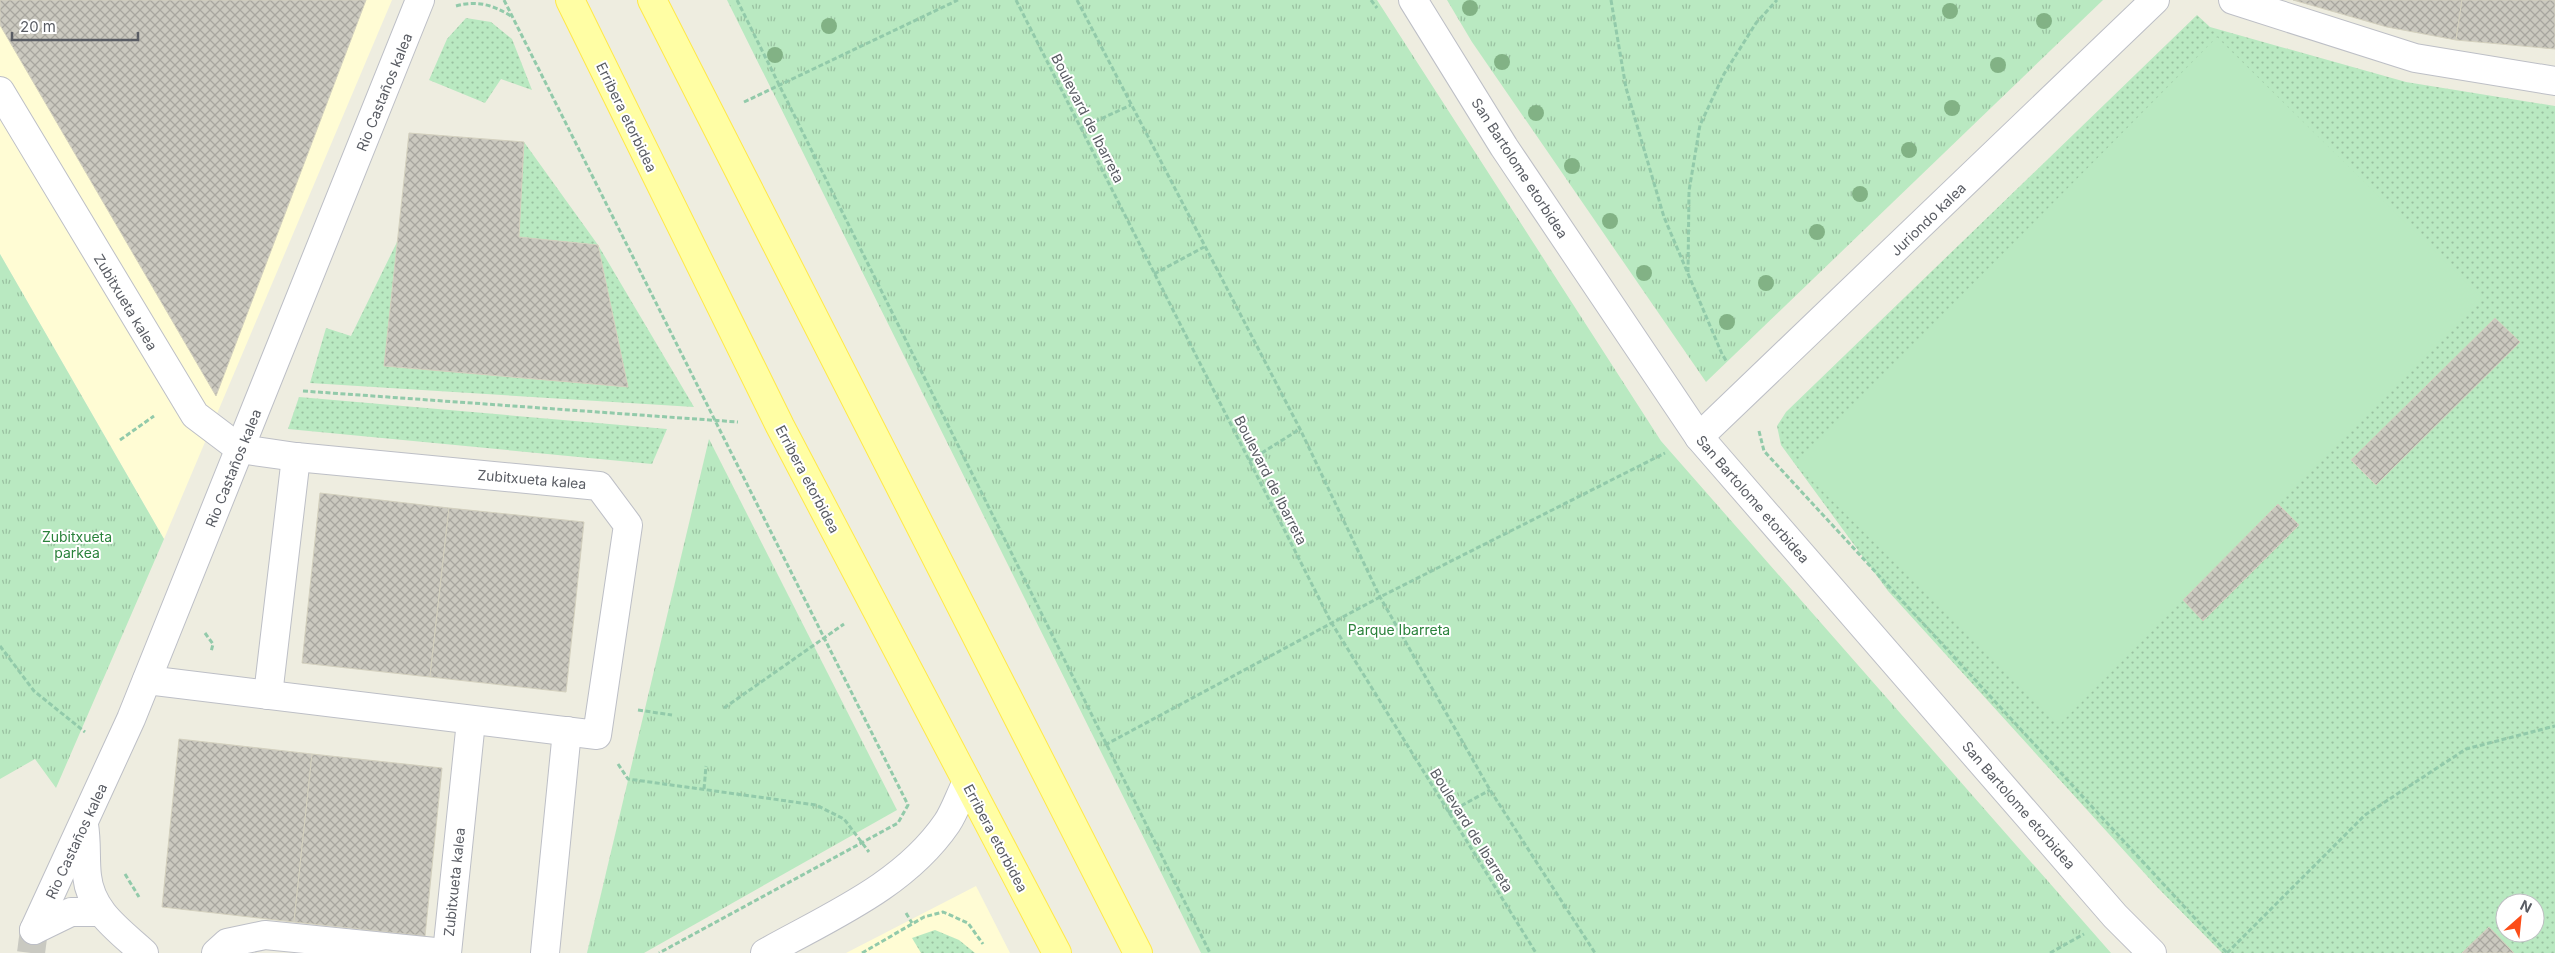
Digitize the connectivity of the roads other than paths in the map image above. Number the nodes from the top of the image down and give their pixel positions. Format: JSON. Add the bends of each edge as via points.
{"nodes":[{"id":1,"x":420,"y":0,"type":"edge"},
{"id":2,"x":570,"y":0,"type":"edge"},
{"id":3,"x":652,"y":0,"type":"edge"},
{"id":4,"x":1413,"y":0,"type":"edge"},
{"id":5,"x":2155,"y":0,"type":"edge"},
{"id":6,"x":2233,"y":0,"type":"edge"},
{"id":7,"x":2555,"y":81,"type":"edge"},
{"id":8,"x":0,"y":91,"type":"edge"},
{"id":9,"x":1699,"y":436,"type":"junction"},
{"id":10,"x":240,"y":449,"type":"junction"},
{"id":11,"x":296,"y":457,"type":"junction"},
{"id":12,"x":146,"y":680,"type":"junction"},
{"id":13,"x":268,"y":696,"type":"junction"},
{"id":14,"x":471,"y":721,"type":"junction"},
{"id":15,"x":568,"y":732,"type":"junction"},
{"id":16,"x":967,"y":782,"type":"junction"},
{"id":17,"x":84,"y":823,"type":"junction"},
{"id":18,"x":99,"y":912,"type":"junction"},
{"id":19,"x":144,"y":953,"type":"edge"},
{"id":20,"x":216,"y":953,"type":"edge"},
{"id":21,"x":446,"y":953,"type":"edge"},
{"id":22,"x":545,"y":953,"type":"edge"},
{"id":23,"x":765,"y":953,"type":"edge"},
{"id":24,"x":1056,"y":953,"type":"edge"},
{"id":25,"x":1138,"y":953,"type":"edge"},
{"id":26,"x":2152,"y":953,"type":"edge"}],
"edges":[{"from":1,"to":10,"type":"street","name":"Rio Castaños kalea"},
{"from":2,"to":16,"type":"main road","name":"Erribera etorbidea","via":[[780,426]]},
{"from":3,"to":25,"type":"main road"},
{"from":4,"to":9,"type":"street","name":"San Bartolome etorbidea","via":[[1504,147]]},
{"from":5,"to":9,"type":"street","name":"Juriondo kalea"},
{"from":6,"to":7,"type":"street","via":[[2415,58]]},
{"from":8,"to":10,"type":"street","name":"Zubitxueta kalea","via":[[195,416]]},
{"from":9,"to":26,"type":"street","name":"San Bartolome etorbidea","via":[[2102,901]]},
{"from":10,"to":11,"type":"street","name":"Zubitxueta kalea"},
{"from":10,"to":12,"type":"street","name":"Rio Castaños kalea"},
{"from":11,"to":13,"type":"street"},
{"from":11,"to":15,"type":"street","name":"Zubitxueta kalea","via":[[599,486],[628,526],[597,735]]},
{"from":12,"to":13,"type":"street"},
{"from":12,"to":17,"type":"street","name":"Rio Castaños kalea"},
{"from":13,"to":14,"type":"street"},
{"from":14,"to":15,"type":"street"},
{"from":14,"to":21,"type":"street","name":"Zubitxueta kalea"},
{"from":15,"to":22,"type":"street"},
{"from":16,"to":23,"type":"street","via":[[947,823],[888,884]]},
{"from":16,"to":24,"type":"main road","name":"Erribera etorbidea"},
{"from":17,"to":18,"type":"street","via":[[87,877]]},
{"from":17,"to":18,"type":"street","name":"Rio Castaños kalea","via":[[34,930],[71,912]]},
{"from":18,"to":19,"type":"street"},
{"from":20,"to":21,"type":"street","name":"Zubitxueta kalea","via":[[227,944],[265,935]]}]}
